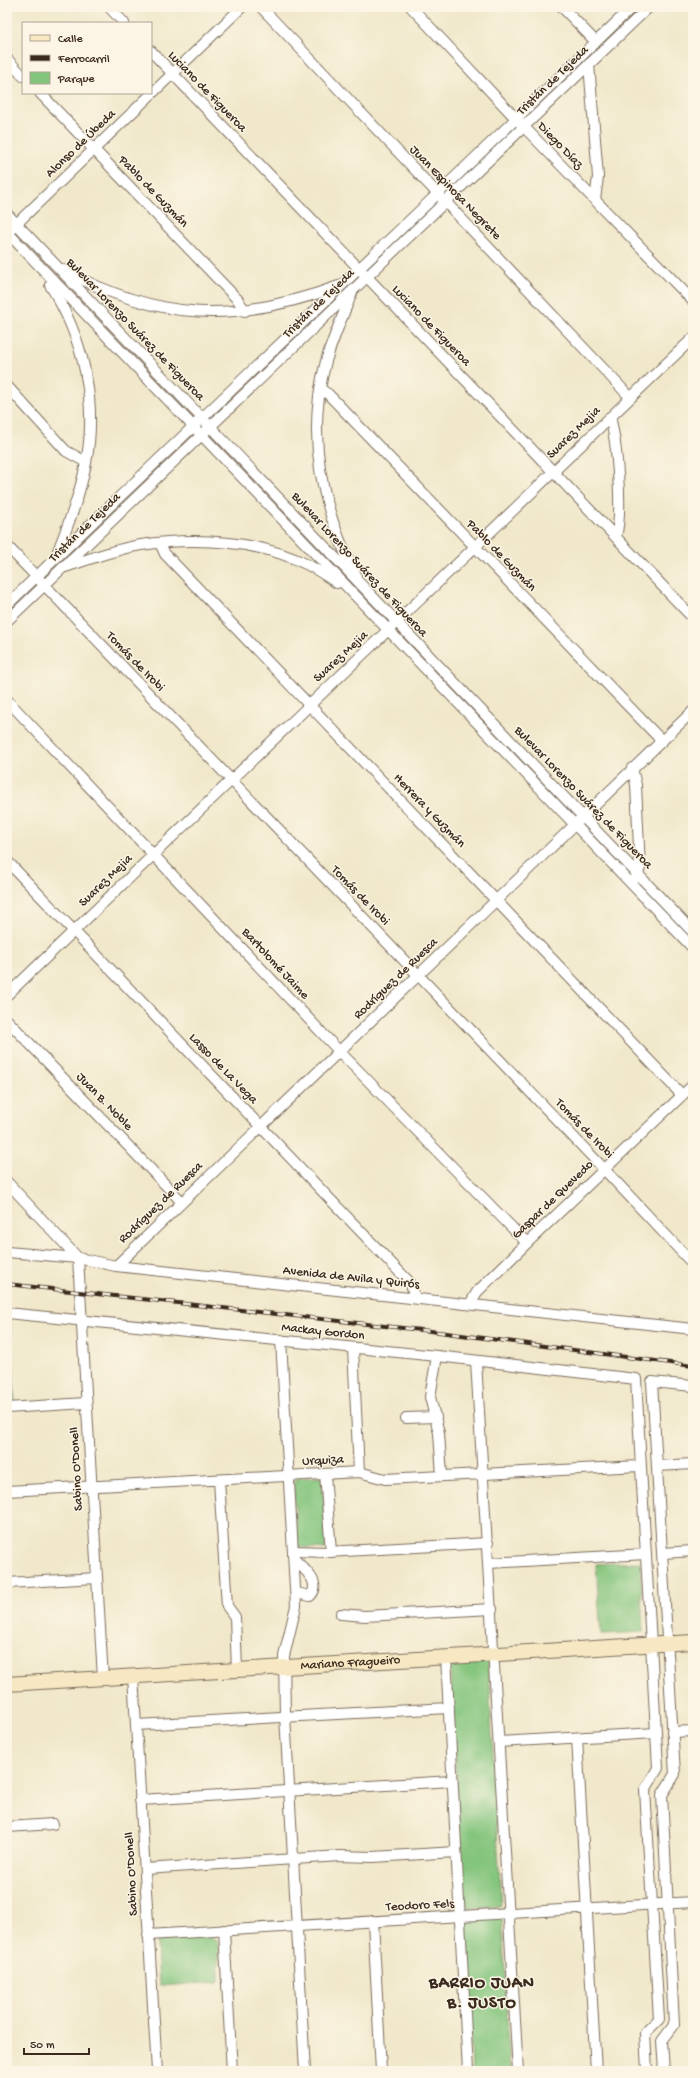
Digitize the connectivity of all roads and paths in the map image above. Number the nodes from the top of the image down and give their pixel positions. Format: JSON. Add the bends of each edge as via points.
{"nodes":[{"id":1,"x":109,"y":7,"type":"edge"},
{"id":2,"x":242,"y":7,"type":"edge"},
{"id":3,"x":261,"y":7,"type":"edge"},
{"id":4,"x":411,"y":7,"type":"edge"},
{"id":5,"x":562,"y":7,"type":"edge"},
{"id":6,"x":632,"y":7,"type":"edge"},
{"id":7,"x":649,"y":7,"type":"edge"},
{"id":8,"x":123,"y":22,"type":"edge"},
{"id":9,"x":596,"y":42,"type":"junction"},
{"id":10,"x":152,"y":52,"type":"edge"},
{"id":11,"x":7,"y":59,"type":"edge"},
{"id":12,"x":590,"y":64,"type":"junction"},
{"id":13,"x":173,"y":74,"type":"junction"},
{"id":14,"x":22,"y":75,"type":"edge"},
{"id":15,"x":41,"y":94,"type":"edge"},
{"id":16,"x":152,"y":94,"type":"edge"},
{"id":17,"x":152,"y":94,"type":"edge"},
{"id":18,"x":520,"y":124,"type":"junction"},
{"id":19,"x":94,"y":149,"type":"junction"},
{"id":20,"x":438,"y":194,"type":"junction"},
{"id":21,"x":595,"y":200,"type":"junction"},
{"id":22,"x":445,"y":201,"type":"junction"},
{"id":23,"x":7,"y":214,"type":"edge"},
{"id":24,"x":16,"y":223,"type":"junction"},
{"id":25,"x":7,"y":233,"type":"edge"},
{"id":26,"x":53,"y":265,"type":"junction"},
{"id":27,"x":39,"y":266,"type":"junction"},
{"id":28,"x":363,"y":273,"type":"junction"},
{"id":29,"x":343,"y":285,"type":"junction"},
{"id":30,"x":353,"y":289,"type":"junction"},
{"id":31,"x":693,"y":301,"type":"edge"},
{"id":32,"x":245,"y":311,"type":"junction"},
{"id":33,"x":693,"y":338,"type":"edge"},
{"id":34,"x":7,"y":386,"type":"edge"},
{"id":35,"x":320,"y":389,"type":"junction"},
{"id":36,"x":630,"y":397,"type":"junction"},
{"id":37,"x":610,"y":417,"type":"junction"},
{"id":38,"x":201,"y":418,"type":"junction"},
{"id":39,"x":193,"y":427,"type":"junction"},
{"id":40,"x":210,"y":427,"type":"junction"},
{"id":41,"x":201,"y":436,"type":"junction"},
{"id":42,"x":86,"y":462,"type":"junction"},
{"id":43,"x":553,"y":471,"type":"junction"},
{"id":44,"x":616,"y":536,"type":"junction"},
{"id":45,"x":160,"y":543,"type":"junction"},
{"id":46,"x":7,"y":546,"type":"edge"},
{"id":47,"x":474,"y":547,"type":"junction"},
{"id":48,"x":55,"y":558,"type":"junction"},
{"id":49,"x":61,"y":569,"type":"junction"},
{"id":50,"x":36,"y":577,"type":"junction"},
{"id":51,"x":361,"y":585,"type":"junction"},
{"id":52,"x":44,"y":586,"type":"junction"},
{"id":53,"x":351,"y":592,"type":"junction"},
{"id":54,"x":7,"y":605,"type":"edge"},
{"id":55,"x":693,"y":618,"type":"edge"},
{"id":56,"x":7,"y":621,"type":"edge"},
{"id":57,"x":396,"y":623,"type":"junction"},
{"id":58,"x":389,"y":631,"type":"junction"},
{"id":59,"x":7,"y":700,"type":"edge"},
{"id":60,"x":309,"y":705,"type":"junction"},
{"id":61,"x":693,"y":711,"type":"edge"},
{"id":62,"x":662,"y":740,"type":"junction"},
{"id":63,"x":632,"y":768,"type":"junction"},
{"id":64,"x":230,"y":780,"type":"junction"},
{"id":65,"x":583,"y":818,"type":"junction"},
{"id":66,"x":575,"y":826,"type":"junction"},
{"id":67,"x":153,"y":854,"type":"junction"},
{"id":68,"x":7,"y":861,"type":"edge"},
{"id":69,"x":638,"y":874,"type":"junction"},
{"id":70,"x":630,"y":883,"type":"junction"},
{"id":71,"x":497,"y":901,"type":"junction"},
{"id":72,"x":73,"y":930,"type":"junction"},
{"id":73,"x":693,"y":932,"type":"edge"},
{"id":74,"x":693,"y":948,"type":"edge"},
{"id":75,"x":419,"y":976,"type":"junction"},
{"id":76,"x":7,"y":995,"type":"edge"},
{"id":77,"x":7,"y":1020,"type":"edge"},
{"id":78,"x":339,"y":1051,"type":"junction"},
{"id":79,"x":693,"y":1085,"type":"edge"},
{"id":80,"x":682,"y":1095,"type":"junction"},
{"id":81,"x":260,"y":1127,"type":"junction"},
{"id":82,"x":604,"y":1169,"type":"junction"},
{"id":83,"x":7,"y":1182,"type":"edge"},
{"id":84,"x":182,"y":1202,"type":"junction"},
{"id":85,"x":527,"y":1243,"type":"junction"},
{"id":86,"x":7,"y":1252,"type":"edge"},
{"id":87,"x":78,"y":1258,"type":"junction"},
{"id":88,"x":693,"y":1264,"type":"edge"},
{"id":89,"x":116,"y":1266,"type":"junction"},
{"id":90,"x":415,"y":1298,"type":"junction"},
{"id":91,"x":470,"y":1304,"type":"junction"},
{"id":92,"x":7,"y":1313,"type":"edge"},
{"id":93,"x":82,"y":1321,"type":"junction"},
{"id":94,"x":693,"y":1329,"type":"edge"},
{"id":95,"x":282,"y":1340,"type":"junction"},
{"id":96,"x":353,"y":1348,"type":"junction"},
{"id":97,"x":437,"y":1356,"type":"junction"},
{"id":98,"x":476,"y":1361,"type":"junction"},
{"id":99,"x":693,"y":1386,"type":"edge"},
{"id":100,"x":86,"y":1403,"type":"junction"},
{"id":101,"x":7,"y":1408,"type":"edge"},
{"id":102,"x":436,"y":1417,"type":"junction"},
{"id":103,"x":406,"y":1418,"type":"dead end"},
{"id":104,"x":693,"y":1464,"type":"edge"},
{"id":105,"x":640,"y":1466,"type":"junction"},
{"id":106,"x":657,"y":1466,"type":"junction"},
{"id":107,"x":359,"y":1472,"type":"junction"},
{"id":108,"x":325,"y":1474,"type":"junction"},
{"id":109,"x":483,"y":1474,"type":"junction"},
{"id":110,"x":289,"y":1476,"type":"junction"},
{"id":111,"x":442,"y":1476,"type":"junction"},
{"id":112,"x":219,"y":1480,"type":"junction"},
{"id":113,"x":91,"y":1487,"type":"junction"},
{"id":114,"x":7,"y":1491,"type":"edge"},
{"id":115,"x":488,"y":1543,"type":"junction"},
{"id":116,"x":693,"y":1551,"type":"edge"},
{"id":117,"x":330,"y":1552,"type":"junction"},
{"id":118,"x":663,"y":1553,"type":"junction"},
{"id":119,"x":646,"y":1554,"type":"junction"},
{"id":120,"x":294,"y":1555,"type":"junction"},
{"id":121,"x":489,"y":1563,"type":"junction"},
{"id":122,"x":97,"y":1578,"type":"junction"},
{"id":123,"x":7,"y":1583,"type":"edge"},
{"id":124,"x":296,"y":1593,"type":"junction"},
{"id":125,"x":492,"y":1609,"type":"junction"},
{"id":126,"x":341,"y":1614,"type":"dead end"},
{"id":127,"x":693,"y":1642,"type":"edge"},
{"id":128,"x":668,"y":1644,"type":"junction"},
{"id":129,"x":651,"y":1645,"type":"junction"},
{"id":130,"x":495,"y":1654,"type":"junction"},
{"id":131,"x":446,"y":1658,"type":"junction"},
{"id":132,"x":283,"y":1667,"type":"junction"},
{"id":133,"x":238,"y":1670,"type":"junction"},
{"id":134,"x":133,"y":1676,"type":"junction"},
{"id":135,"x":103,"y":1678,"type":"junction"},
{"id":136,"x":7,"y":1684,"type":"edge"},
{"id":137,"x":449,"y":1708,"type":"junction"},
{"id":138,"x":285,"y":1715,"type":"junction"},
{"id":139,"x":136,"y":1725,"type":"junction"},
{"id":140,"x":693,"y":1731,"type":"edge"},
{"id":141,"x":672,"y":1732,"type":"junction"},
{"id":142,"x":656,"y":1733,"type":"junction"},
{"id":143,"x":577,"y":1738,"type":"junction"},
{"id":144,"x":499,"y":1742,"type":"junction"},
{"id":145,"x":452,"y":1780,"type":"junction"},
{"id":146,"x":288,"y":1791,"type":"junction"},
{"id":147,"x":140,"y":1800,"type":"junction"},
{"id":148,"x":53,"y":1824,"type":"dead end"},
{"id":149,"x":7,"y":1827,"type":"edge"},
{"id":150,"x":456,"y":1852,"type":"junction"},
{"id":151,"x":293,"y":1859,"type":"junction"},
{"id":152,"x":145,"y":1869,"type":"junction"},
{"id":153,"x":693,"y":1902,"type":"edge"},
{"id":154,"x":668,"y":1904,"type":"junction"},
{"id":155,"x":653,"y":1905,"type":"junction"},
{"id":156,"x":586,"y":1908,"type":"junction"},
{"id":157,"x":510,"y":1913,"type":"junction"},
{"id":158,"x":461,"y":1917,"type":"junction"},
{"id":159,"x":373,"y":1921,"type":"junction"},
{"id":160,"x":297,"y":1926,"type":"junction"},
{"id":161,"x":224,"y":1930,"type":"junction"},
{"id":162,"x":148,"y":1935,"type":"junction"},
{"id":163,"x":157,"y":2071,"type":"edge"},
{"id":164,"x":232,"y":2071,"type":"edge"},
{"id":165,"x":305,"y":2071,"type":"edge"},
{"id":166,"x":381,"y":2071,"type":"edge"},
{"id":167,"x":468,"y":2071,"type":"edge"},
{"id":168,"x":518,"y":2071,"type":"edge"},
{"id":169,"x":596,"y":2071,"type":"edge"},
{"id":170,"x":647,"y":2071,"type":"edge"},
{"id":171,"x":664,"y":2071,"type":"edge"}],
"edges":[{"from":1,"to":8,"type":"street"},
{"from":2,"to":13,"type":"street","name":"Alonso de Úbeda"},
{"from":3,"to":20,"type":"street","name":"Juan Espinosa Negrete"},
{"from":4,"to":18,"type":"street","name":"Diego Díaz"},
{"from":5,"to":9,"type":"street"},
{"from":6,"to":9,"type":"street","name":"Tristán de Tejeda"},
{"from":7,"to":12,"type":"street","name":"Tristán de Tejeda"},
{"from":9,"to":18,"type":"street","name":"Tristán de Tejeda"},
{"from":10,"to":13,"type":"street","name":"Luciano de Figueroa"},
{"from":11,"to":14,"type":"street"},
{"from":12,"to":18,"type":"street","name":"Tristán de Tejeda"},
{"from":12,"to":21,"type":"street","via":[[598,177]]},
{"from":13,"to":16,"type":"street","name":"Alonso de Úbeda"},
{"from":13,"to":28,"type":"street","name":"Luciano de Figueroa"},
{"from":15,"to":19,"type":"street","name":"Pablo de Guzmán"},
{"from":17,"to":19,"type":"street","name":"Alonso de Úbeda"},
{"from":18,"to":20,"type":"street","name":"Tristán de Tejeda"},
{"from":18,"to":21,"type":"street","name":"Diego Díaz"},
{"from":18,"to":22,"type":"street","name":"Tristán de Tejeda"},
{"from":19,"to":24,"type":"street","name":"Alonso de Úbeda"},
{"from":19,"to":32,"type":"street","name":"Pablo de Guzmán","via":[[238,300]]},
{"from":20,"to":22,"type":"street","name":"Juan Espinosa Negrete"},
{"from":20,"to":28,"type":"street","name":"Tristán de Tejeda"},
{"from":21,"to":31,"type":"street","name":"Diego Díaz"},
{"from":22,"to":28,"type":"street","name":"Tristán de Tejeda"},
{"from":22,"to":36,"type":"street","name":"Juan Espinosa Negrete"},
{"from":23,"to":24,"type":"street","name":"Bulevar Lorenzo Suárez de Figueroa"},
{"from":24,"to":25,"type":"street","name":"Alonso de Úbeda"},
{"from":24,"to":26,"type":"street","name":"Bulevar Lorenzo Suárez de Figueroa"},
{"from":25,"to":27,"type":"street","name":"Bulevar Lorenzo Suárez de Figueroa"},
{"from":26,"to":32,"type":"street","via":[[120,296],[162,308],[194,312]]},
{"from":26,"to":38,"type":"street","name":"Bulevar Lorenzo Suárez de Figueroa"},
{"from":27,"to":39,"type":"street","name":"Bulevar Lorenzo Suárez de Figueroa"},
{"from":27,"to":42,"type":"street","via":[[65,308],[81,350],[90,411]]},
{"from":28,"to":29,"type":"street","name":"Tristán de Tejeda"},
{"from":28,"to":30,"type":"street","name":"Tristán de Tejeda"},
{"from":28,"to":43,"type":"street","name":"Luciano de Figueroa"},
{"from":29,"to":32,"type":"street","via":[[294,302]]},
{"from":29,"to":38,"type":"street","name":"Tristán de Tejeda"},
{"from":30,"to":35,"type":"street","via":[[328,355]]},
{"from":30,"to":40,"type":"street","name":"Tristán de Tejeda"},
{"from":33,"to":36,"type":"street","name":"Suarez Mejia"},
{"from":34,"to":42,"type":"street","via":[[66,451]]},
{"from":35,"to":47,"type":"street","name":"Pablo de Guzmán","via":[[328,394]]},
{"from":35,"to":51,"type":"street","via":[[317,433],[320,474],[338,537]]},
{"from":36,"to":37,"type":"street","name":"Suarez Mejia"},
{"from":37,"to":43,"type":"street","name":"Suarez Mejia"},
{"from":37,"to":44,"type":"street","via":[[614,435],[620,518]]},
{"from":38,"to":39,"type":"street","name":"Tristán de Tejeda"},
{"from":38,"to":40,"type":"street","name":"Bulevar Lorenzo Suárez de Figueroa"},
{"from":39,"to":41,"type":"street","name":"Bulevar Lorenzo Suárez de Figueroa"},
{"from":39,"to":48,"type":"street","name":"Tristán de Tejeda"},
{"from":40,"to":41,"type":"street","name":"Tristán de Tejeda"},
{"from":40,"to":51,"type":"street","name":"Bulevar Lorenzo Suárez de Figueroa"},
{"from":41,"to":49,"type":"street","name":"Tristán de Tejeda"},
{"from":41,"to":53,"type":"street","name":"Bulevar Lorenzo Suárez de Figueroa"},
{"from":42,"to":48,"type":"street","via":[[73,510]]},
{"from":43,"to":44,"type":"street","name":"Luciano de Figueroa"},
{"from":43,"to":47,"type":"street","name":"Suarez Mejia"},
{"from":44,"to":55,"type":"street","name":"Luciano de Figueroa"},
{"from":45,"to":49,"type":"street","via":[[118,550]]},
{"from":45,"to":53,"type":"street","via":[[206,541],[269,551],[309,565]]},
{"from":45,"to":60,"type":"street","name":"Herrera y Guzmán","via":[[165,554]]},
{"from":46,"to":50,"type":"street","name":"Tomás de Irobi"},
{"from":47,"to":57,"type":"street","name":"Suarez Mejia"},
{"from":47,"to":62,"type":"street","name":"Pablo de Guzmán"},
{"from":48,"to":50,"type":"street","name":"Tristán de Tejeda"},
{"from":49,"to":52,"type":"street","name":"Tristán de Tejeda"},
{"from":50,"to":52,"type":"street","name":"Tomás de Irobi"},
{"from":50,"to":54,"type":"street","name":"Tristán de Tejeda"},
{"from":51,"to":57,"type":"street","name":"Bulevar Lorenzo Suárez de Figueroa"},
{"from":52,"to":56,"type":"street","name":"Tristán de Tejeda"},
{"from":52,"to":64,"type":"street","name":"Tomás de Irobi"},
{"from":53,"to":58,"type":"street","name":"Bulevar Lorenzo Suárez de Figueroa"},
{"from":57,"to":58,"type":"street","name":"Suarez Mejia"},
{"from":57,"to":65,"type":"street","name":"Bulevar Lorenzo Suárez de Figueroa"},
{"from":58,"to":60,"type":"street","name":"Suarez Mejia"},
{"from":58,"to":66,"type":"street","name":"Bulevar Lorenzo Suárez de Figueroa"},
{"from":59,"to":67,"type":"street","name":"Bartolomé Jaime"},
{"from":60,"to":64,"type":"street","name":"Suarez Mejia"},
{"from":60,"to":71,"type":"street","name":"Herrera y Guzmán"},
{"from":61,"to":62,"type":"street","name":"Rodríguez de Ruesca"},
{"from":62,"to":63,"type":"street","name":"Rodríguez de Ruesca"},
{"from":63,"to":65,"type":"street","name":"Rodríguez de Ruesca"},
{"from":63,"to":69,"type":"street","via":[[636,785]]},
{"from":64,"to":67,"type":"street","name":"Suarez Mejia"},
{"from":64,"to":75,"type":"street","name":"Tomás de Irobi"},
{"from":65,"to":66,"type":"street","name":"Rodríguez de Ruesca"},
{"from":65,"to":69,"type":"street","name":"Bulevar Lorenzo Suárez de Figueroa"},
{"from":66,"to":70,"type":"street","name":"Bulevar Lorenzo Suárez de Figueroa"},
{"from":66,"to":71,"type":"street","name":"Rodríguez de Ruesca"},
{"from":67,"to":72,"type":"street","name":"Suarez Mejia"},
{"from":67,"to":78,"type":"street","name":"Bartolomé Jaime"},
{"from":68,"to":72,"type":"street","name":"Lasso de La Vega"},
{"from":69,"to":70,"type":"street"},
{"from":69,"to":73,"type":"street","name":"Bulevar Lorenzo Suárez de Figueroa"},
{"from":70,"to":74,"type":"street","name":"Bulevar Lorenzo Suárez de Figueroa"},
{"from":71,"to":75,"type":"street","name":"Rodríguez de Ruesca"},
{"from":71,"to":80,"type":"street","name":"Herrera y Guzmán"},
{"from":72,"to":76,"type":"street","name":"Suarez Mejia"},
{"from":72,"to":81,"type":"street","name":"Lasso de La Vega"},
{"from":75,"to":78,"type":"street","name":"Rodríguez de Ruesca"},
{"from":75,"to":82,"type":"street","name":"Tomás de Irobi"},
{"from":77,"to":84,"type":"street","name":"Juan B. Noble"},
{"from":78,"to":81,"type":"street","name":"Rodríguez de Ruesca"},
{"from":78,"to":85,"type":"street","name":"Bartolomé Jaime"},
{"from":79,"to":80,"type":"street","name":"Gaspar de Quevedo"},
{"from":80,"to":82,"type":"street","name":"Gaspar de Quevedo"},
{"from":81,"to":84,"type":"street","name":"Rodríguez de Ruesca"},
{"from":81,"to":90,"type":"street","name":"Lasso de La Vega","via":[[411,1284]]},
{"from":82,"to":85,"type":"street","name":"Gaspar de Quevedo"},
{"from":82,"to":88,"type":"street","name":"Tomás de Irobi"},
{"from":83,"to":87,"type":"street"},
{"from":84,"to":89,"type":"street","name":"Rodríguez de Ruesca"},
{"from":85,"to":91,"type":"street","name":"Gaspar de Quevedo","via":[[476,1292]]},
{"from":86,"to":87,"type":"street","name":"Avenida de Avila y Quirós"},
{"from":87,"to":89,"type":"street","name":"Avenida de Avila y Quirós"},
{"from":87,"to":93,"type":"street","name":"Sabino O'Donell"},
{"from":89,"to":90,"type":"street","name":"Avenida de Avila y Quirós"},
{"from":90,"to":91,"type":"street","name":"Avenida de Avila y Quirós"},
{"from":91,"to":94,"type":"street","name":"Avenida de Avila y Quirós"},
{"from":92,"to":93,"type":"street","name":"Mackay Gordon"},
{"from":93,"to":95,"type":"street","name":"Mackay Gordon"},
{"from":93,"to":100,"type":"street","name":"Sabino O'Donell"},
{"from":95,"to":96,"type":"street","name":"Mackay Gordon"},
{"from":95,"to":110,"type":"street"},
{"from":96,"to":97,"type":"street","name":"Mackay Gordon"},
{"from":96,"to":107,"type":"street"},
{"from":97,"to":98,"type":"street","name":"Mackay Gordon"},
{"from":97,"to":102,"type":"street","via":[[430,1388]]},
{"from":98,"to":105,"type":"street","name":"Mackay Gordon","via":[[636,1379]]},
{"from":98,"to":109,"type":"street"},
{"from":99,"to":106,"type":"street","via":[[652,1382]]},
{"from":100,"to":101,"type":"street"},
{"from":100,"to":113,"type":"street","name":"Sabino O'Donell"},
{"from":102,"to":103,"type":"street"},
{"from":102,"to":111,"type":"street","via":[[440,1433]]},
{"from":104,"to":106,"type":"street"},
{"from":105,"to":109,"type":"street","name":"Urquiza"},
{"from":105,"to":119,"type":"street"},
{"from":106,"to":118,"type":"street"},
{"from":107,"to":108,"type":"street","name":"Urquiza"},
{"from":107,"to":111,"type":"street","name":"Urquiza","via":[[385,1479]]},
{"from":108,"to":110,"type":"street","name":"Urquiza"},
{"from":108,"to":117,"type":"street"},
{"from":109,"to":111,"type":"street","name":"Urquiza"},
{"from":109,"to":115,"type":"street"},
{"from":110,"to":112,"type":"street","name":"Urquiza"},
{"from":110,"to":120,"type":"street"},
{"from":112,"to":113,"type":"street","name":"Urquiza"},
{"from":112,"to":133,"type":"street","via":[[227,1606],[235,1617]]},
{"from":113,"to":114,"type":"street","name":"Urquiza"},
{"from":113,"to":122,"type":"street","name":"Sabino O'Donell"},
{"from":115,"to":117,"type":"street"},
{"from":115,"to":121,"type":"street"},
{"from":116,"to":118,"type":"street"},
{"from":117,"to":120,"type":"street"},
{"from":118,"to":128,"type":"street"},
{"from":119,"to":121,"type":"street"},
{"from":119,"to":129,"type":"street"},
{"from":120,"to":124,"type":"street"},
{"from":120,"to":124,"type":"street","via":[[314,1580],[315,1586],[310,1596]]},
{"from":121,"to":125,"type":"street"},
{"from":122,"to":123,"type":"street"},
{"from":122,"to":135,"type":"street","name":"Sabino O'Donell"},
{"from":124,"to":132,"type":"street","via":[[296,1606]]},
{"from":125,"to":126,"type":"street","via":[[365,1616]]},
{"from":125,"to":130,"type":"street"},
{"from":127,"to":128,"type":"main road","name":"Mariano Fragueiro"},
{"from":128,"to":129,"type":"main road","name":"Mariano Fragueiro"},
{"from":128,"to":141,"type":"street"},
{"from":129,"to":130,"type":"main road","name":"Mariano Fragueiro"},
{"from":129,"to":142,"type":"street"},
{"from":130,"to":131,"type":"main road","name":"Mariano Fragueiro"},
{"from":130,"to":144,"type":"street"},
{"from":131,"to":132,"type":"main road","name":"Mariano Fragueiro"},
{"from":131,"to":137,"type":"street"},
{"from":132,"to":133,"type":"main road","name":"Mariano Fragueiro"},
{"from":132,"to":138,"type":"street"},
{"from":133,"to":134,"type":"main road","name":"Mariano Fragueiro"},
{"from":134,"to":135,"type":"main road","name":"Mariano Fragueiro"},
{"from":134,"to":139,"type":"street","name":"Sabino O'Donell"},
{"from":135,"to":136,"type":"main road","name":"Mariano Fragueiro"},
{"from":137,"to":138,"type":"street"},
{"from":137,"to":145,"type":"street"},
{"from":138,"to":139,"type":"street"},
{"from":138,"to":146,"type":"street"},
{"from":139,"to":147,"type":"street","name":"Sabino O'Donell"},
{"from":140,"to":141,"type":"street"},
{"from":141,"to":154,"type":"street","via":[[675,1774],[662,1795]]},
{"from":142,"to":143,"type":"street"},
{"from":142,"to":155,"type":"street","via":[[658,1768],[645,1790]]},
{"from":143,"to":144,"type":"street"},
{"from":143,"to":156,"type":"street"},
{"from":144,"to":157,"type":"street"},
{"from":145,"to":146,"type":"street"},
{"from":145,"to":150,"type":"street"},
{"from":146,"to":147,"type":"street"},
{"from":146,"to":151,"type":"street"},
{"from":147,"to":152,"type":"street","name":"Sabino O'Donell"},
{"from":148,"to":149,"type":"street"},
{"from":150,"to":151,"type":"street"},
{"from":150,"to":158,"type":"street"},
{"from":151,"to":152,"type":"street"},
{"from":151,"to":160,"type":"street"},
{"from":152,"to":162,"type":"street","name":"Sabino O'Donell"},
{"from":153,"to":154,"type":"street","name":"Teodoro Fels"},
{"from":154,"to":155,"type":"street","name":"Teodoro Fels"},
{"from":154,"to":171,"type":"street","via":[[674,2025],[662,2041]]},
{"from":155,"to":156,"type":"street","name":"Teodoro Fels"},
{"from":155,"to":170,"type":"street","via":[[659,2019],[645,2033]]},
{"from":156,"to":157,"type":"street","name":"Teodoro Fels"},
{"from":156,"to":169,"type":"street"},
{"from":157,"to":158,"type":"street","name":"Teodoro Fels"},
{"from":157,"to":168,"type":"street"},
{"from":158,"to":159,"type":"street","name":"Teodoro Fels"},
{"from":158,"to":167,"type":"street"},
{"from":159,"to":160,"type":"street","name":"Teodoro Fels"},
{"from":159,"to":166,"type":"street"},
{"from":160,"to":161,"type":"street","name":"Teodoro Fels"},
{"from":160,"to":165,"type":"street"},
{"from":161,"to":162,"type":"street","name":"Teodoro Fels"},
{"from":161,"to":164,"type":"street"},
{"from":162,"to":163,"type":"street","name":"Sabino O'Donell"}]}
